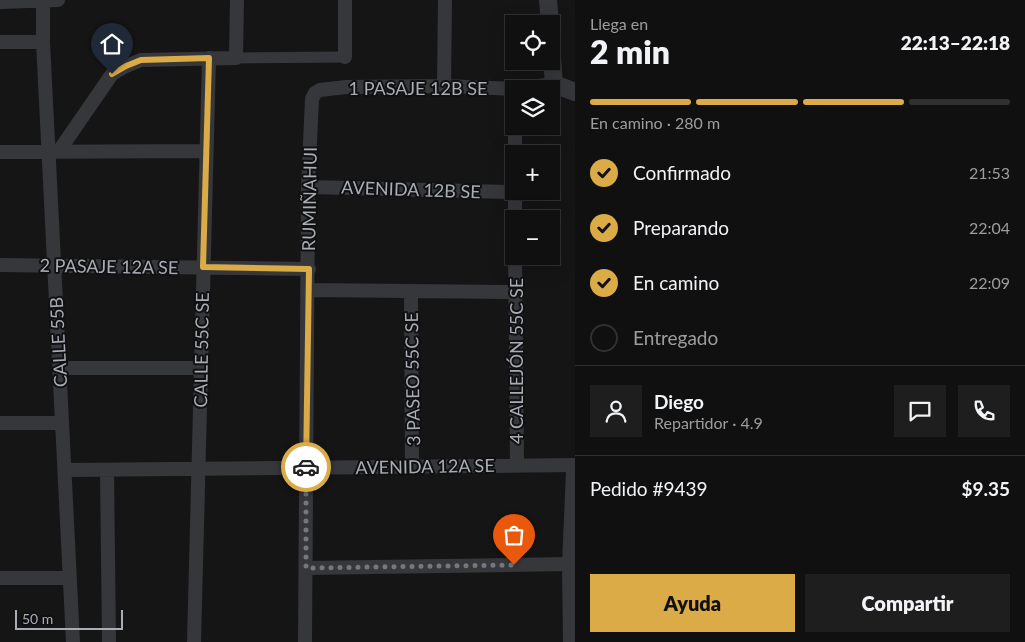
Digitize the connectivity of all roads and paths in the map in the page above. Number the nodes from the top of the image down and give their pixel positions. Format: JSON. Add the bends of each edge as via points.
{"nodes":[{"id":1,"x":58,"y":0,"type":"edge"},
{"id":2,"x":236,"y":0,"type":"edge"},
{"id":3,"x":345,"y":0,"type":"edge"},
{"id":4,"x":445,"y":0,"type":"edge"},
{"id":5,"x":548,"y":0,"type":"edge"},
{"id":6,"x":43,"y":1,"type":"edge"},
{"id":7,"x":0,"y":2,"type":"edge"},
{"id":8,"x":549,"y":15,"type":"edge"},
{"id":9,"x":0,"y":42,"type":"edge"},
{"id":10,"x":43,"y":42,"type":"junction"},
{"id":11,"x":345,"y":57,"type":"joint"},
{"id":12,"x":209,"y":58,"type":"junction"},
{"id":13,"x":236,"y":58,"type":"junction"},
{"id":14,"x":444,"y":86,"type":"junction"},
{"id":15,"x":560,"y":86,"type":"edge"},
{"id":16,"x":505,"y":89,"type":"edge"},
{"id":17,"x":320,"y":90,"type":"joint"},
{"id":18,"x":575,"y":92,"type":"edge"},
{"id":19,"x":53,"y":151,"type":"junction"},
{"id":20,"x":206,"y":151,"type":"junction"},
{"id":21,"x":0,"y":152,"type":"edge"},
{"id":22,"x":308,"y":187,"type":"junction"},
{"id":23,"x":505,"y":192,"type":"edge"},
{"id":24,"x":54,"y":264,"type":"junction"},
{"id":25,"x":0,"y":265,"type":"edge"},
{"id":26,"x":515,"y":265,"type":"edge"},
{"id":27,"x":203,"y":267,"type":"junction"},
{"id":28,"x":309,"y":269,"type":"junction"},
{"id":29,"x":307,"y":290,"type":"junction"},
{"id":30,"x":411,"y":291,"type":"junction"},
{"id":31,"x":516,"y":292,"type":"junction"},
{"id":32,"x":60,"y":368,"type":"junction"},
{"id":33,"x":200,"y":368,"type":"junction"},
{"id":34,"x":0,"y":423,"type":"edge"},
{"id":35,"x":62,"y":423,"type":"junction"},
{"id":36,"x":517,"y":465,"type":"junction"},
{"id":37,"x":575,"y":465,"type":"edge"},
{"id":38,"x":412,"y":466,"type":"junction"},
{"id":39,"x":306,"y":468,"type":"junction"},
{"id":40,"x":198,"y":469,"type":"junction"},
{"id":41,"x":65,"y":470,"type":"junction"},
{"id":42,"x":107,"y":470,"type":"junction"},
{"id":43,"x":575,"y":471,"type":"edge"},
{"id":44,"x":571,"y":564,"type":"junction"},
{"id":45,"x":306,"y":568,"type":"junction"},
{"id":46,"x":0,"y":578,"type":"edge"},
{"id":47,"x":70,"y":578,"type":"junction"},
{"id":48,"x":73,"y":642,"type":"edge"},
{"id":49,"x":109,"y":642,"type":"edge"},
{"id":50,"x":194,"y":642,"type":"edge"},
{"id":51,"x":305,"y":642,"type":"edge"},
{"id":52,"x":572,"y":642,"type":"edge"}],
"edges":[{"from":1,"to":6,"type":"street"},
{"from":2,"to":13,"type":"street"},
{"from":3,"to":11,"type":"street"},
{"from":4,"to":14,"type":"street"},
{"from":5,"to":8,"type":"street"},
{"from":6,"to":7,"type":"street"},
{"from":6,"to":10,"type":"street","name":"CALLE 55B"},
{"from":9,"to":10,"type":"street"},
{"from":10,"to":19,"type":"street","name":"CALLE 55B"},
{"from":11,"to":13,"type":"street"},
{"from":12,"to":13,"type":"street"},
{"from":12,"to":19,"type":"street","via":[[141,60],[112,74]]},
{"from":12,"to":20,"type":"street","name":"CALLE 55C SE"},
{"from":14,"to":16,"type":"street","name":"1 PASAJE 12B SE"},
{"from":14,"to":17,"type":"street","name":"1 PASAJE 12B SE"},
{"from":15,"to":18,"type":"street","name":"1 PASAJE 12B SE"},
{"from":17,"to":22,"type":"street","name":"RUMIÑAHUI","via":[[312,99]]},
{"from":19,"to":20,"type":"street"},
{"from":19,"to":21,"type":"street"},
{"from":19,"to":24,"type":"street","name":"CALLE 55B"},
{"from":20,"to":27,"type":"street","name":"CALLE 55C SE"},
{"from":22,"to":23,"type":"street","name":"AVENIDA 12B SE"},
{"from":22,"to":28,"type":"street","name":"RUMIÑAHUI"},
{"from":24,"to":25,"type":"street","name":"2 PASAJE 12A SE"},
{"from":24,"to":27,"type":"street","name":"2 PASAJE 12A SE"},
{"from":24,"to":32,"type":"street","name":"CALLE 55B"},
{"from":26,"to":31,"type":"street","name":"4 CALLEJÓN 55C SE"},
{"from":27,"to":28,"type":"street","name":"2 PASAJE 12A SE"},
{"from":27,"to":33,"type":"street","name":"CALLE 55C SE"},
{"from":28,"to":29,"type":"street","name":"RUMIÑAHUI"},
{"from":29,"to":30,"type":"street"},
{"from":29,"to":39,"type":"street","name":"RUMIÑAHUI"},
{"from":30,"to":31,"type":"street"},
{"from":30,"to":38,"type":"street","name":"3 PASEO 55C SE"},
{"from":31,"to":36,"type":"street","name":"4 CALLEJÓN 55C SE"},
{"from":32,"to":33,"type":"street"},
{"from":32,"to":35,"type":"street","name":"CALLE 55B"},
{"from":33,"to":40,"type":"street","name":"CALLE 55C SE"},
{"from":34,"to":35,"type":"street"},
{"from":35,"to":41,"type":"street","name":"CALLE 55B"},
{"from":36,"to":37,"type":"street","name":"AVENIDA 12A SE"},
{"from":36,"to":38,"type":"street","name":"AVENIDA 12A SE"},
{"from":38,"to":39,"type":"street","name":"AVENIDA 12A SE"},
{"from":39,"to":40,"type":"street","name":"AVENIDA 12A SE"},
{"from":39,"to":45,"type":"street","name":"RUMIÑAHUI"},
{"from":40,"to":42,"type":"street","name":"AVENIDA 12A SE"},
{"from":40,"to":50,"type":"street","name":"CALLE 55C SE"},
{"from":41,"to":42,"type":"street","name":"AVENIDA 12A SE"},
{"from":41,"to":47,"type":"street","name":"CALLE 55B"},
{"from":42,"to":49,"type":"street"},
{"from":43,"to":44,"type":"street"},
{"from":44,"to":45,"type":"street"},
{"from":44,"to":52,"type":"street"},
{"from":45,"to":51,"type":"street","name":"RUMIÑAHUI"},
{"from":46,"to":47,"type":"street"},
{"from":47,"to":48,"type":"street","name":"CALLE 55B"}]}
